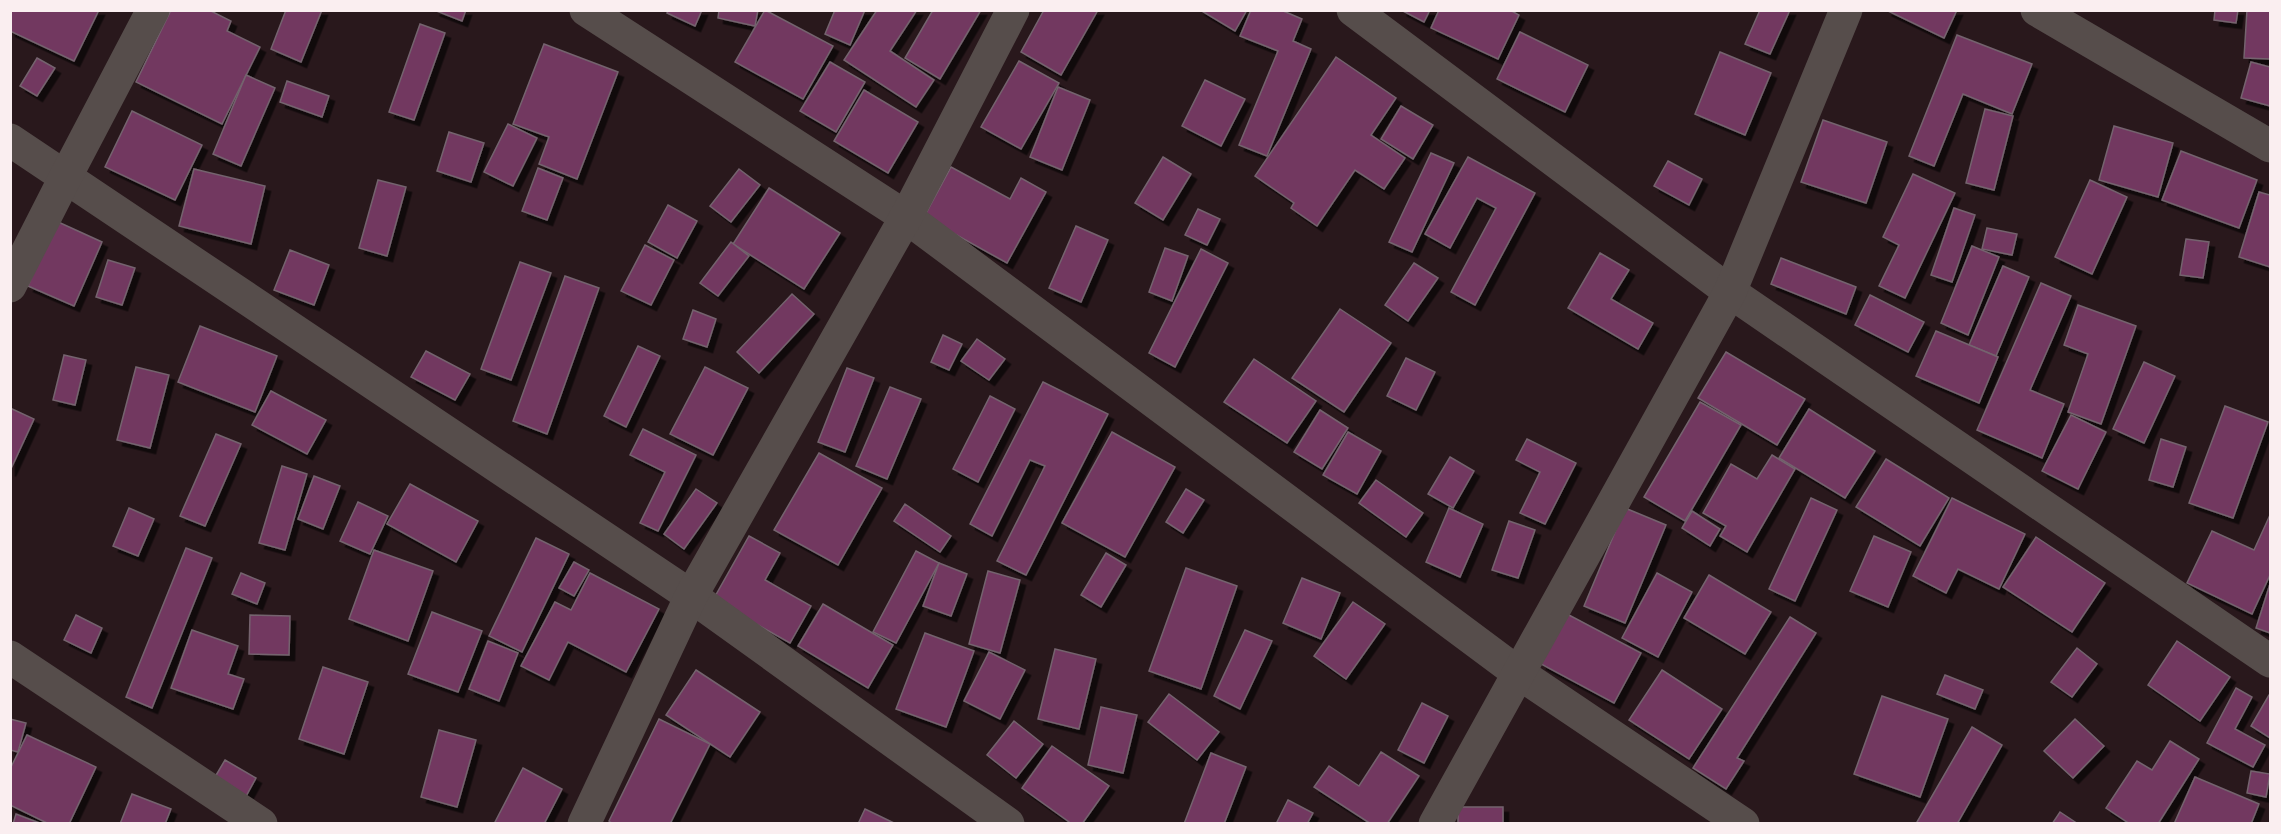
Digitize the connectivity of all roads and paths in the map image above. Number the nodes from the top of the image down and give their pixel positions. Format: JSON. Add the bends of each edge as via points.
{"nodes":[{"id":1,"x":153,"y":10,"type":"edge"},
{"id":2,"x":586,"y":10,"type":"edge"},
{"id":3,"x":1013,"y":10,"type":"edge"},
{"id":4,"x":1353,"y":10,"type":"edge"},
{"id":5,"x":1846,"y":10,"type":"edge"},
{"id":6,"x":2037,"y":10,"type":"edge"},
{"id":7,"x":10,"y":140,"type":"edge"},
{"id":8,"x":2271,"y":146,"type":"edge"},
{"id":9,"x":66,"y":176,"type":"junction"},
{"id":10,"x":906,"y":217,"type":"junction"},
{"id":11,"x":10,"y":286,"type":"edge"},
{"id":12,"x":1730,"y":292,"type":"junction"},
{"id":13,"x":691,"y":596,"type":"junction"},
{"id":14,"x":10,"y":657,"type":"edge"},
{"id":15,"x":2271,"y":661,"type":"edge"},
{"id":16,"x":1517,"y":672,"type":"junction"},
{"id":17,"x":261,"y":824,"type":"edge"},
{"id":18,"x":584,"y":824,"type":"edge"},
{"id":19,"x":1008,"y":824,"type":"edge"},
{"id":20,"x":1435,"y":824,"type":"edge"},
{"id":21,"x":1743,"y":824,"type":"edge"}],
"edges":[{"from":1,"to":9,"type":"street"},
{"from":2,"to":10,"type":"street"},
{"from":3,"to":10,"type":"street"},
{"from":4,"to":12,"type":"street"},
{"from":5,"to":12,"type":"street"},
{"from":6,"to":8,"type":"street"},
{"from":7,"to":9,"type":"street"},
{"from":9,"to":11,"type":"street"},
{"from":9,"to":13,"type":"street"},
{"from":10,"to":13,"type":"street"},
{"from":10,"to":16,"type":"street"},
{"from":12,"to":15,"type":"street"},
{"from":12,"to":16,"type":"street"},
{"from":13,"to":18,"type":"street"},
{"from":13,"to":19,"type":"street"},
{"from":14,"to":17,"type":"street"},
{"from":16,"to":20,"type":"street"},
{"from":16,"to":21,"type":"street"}]}
